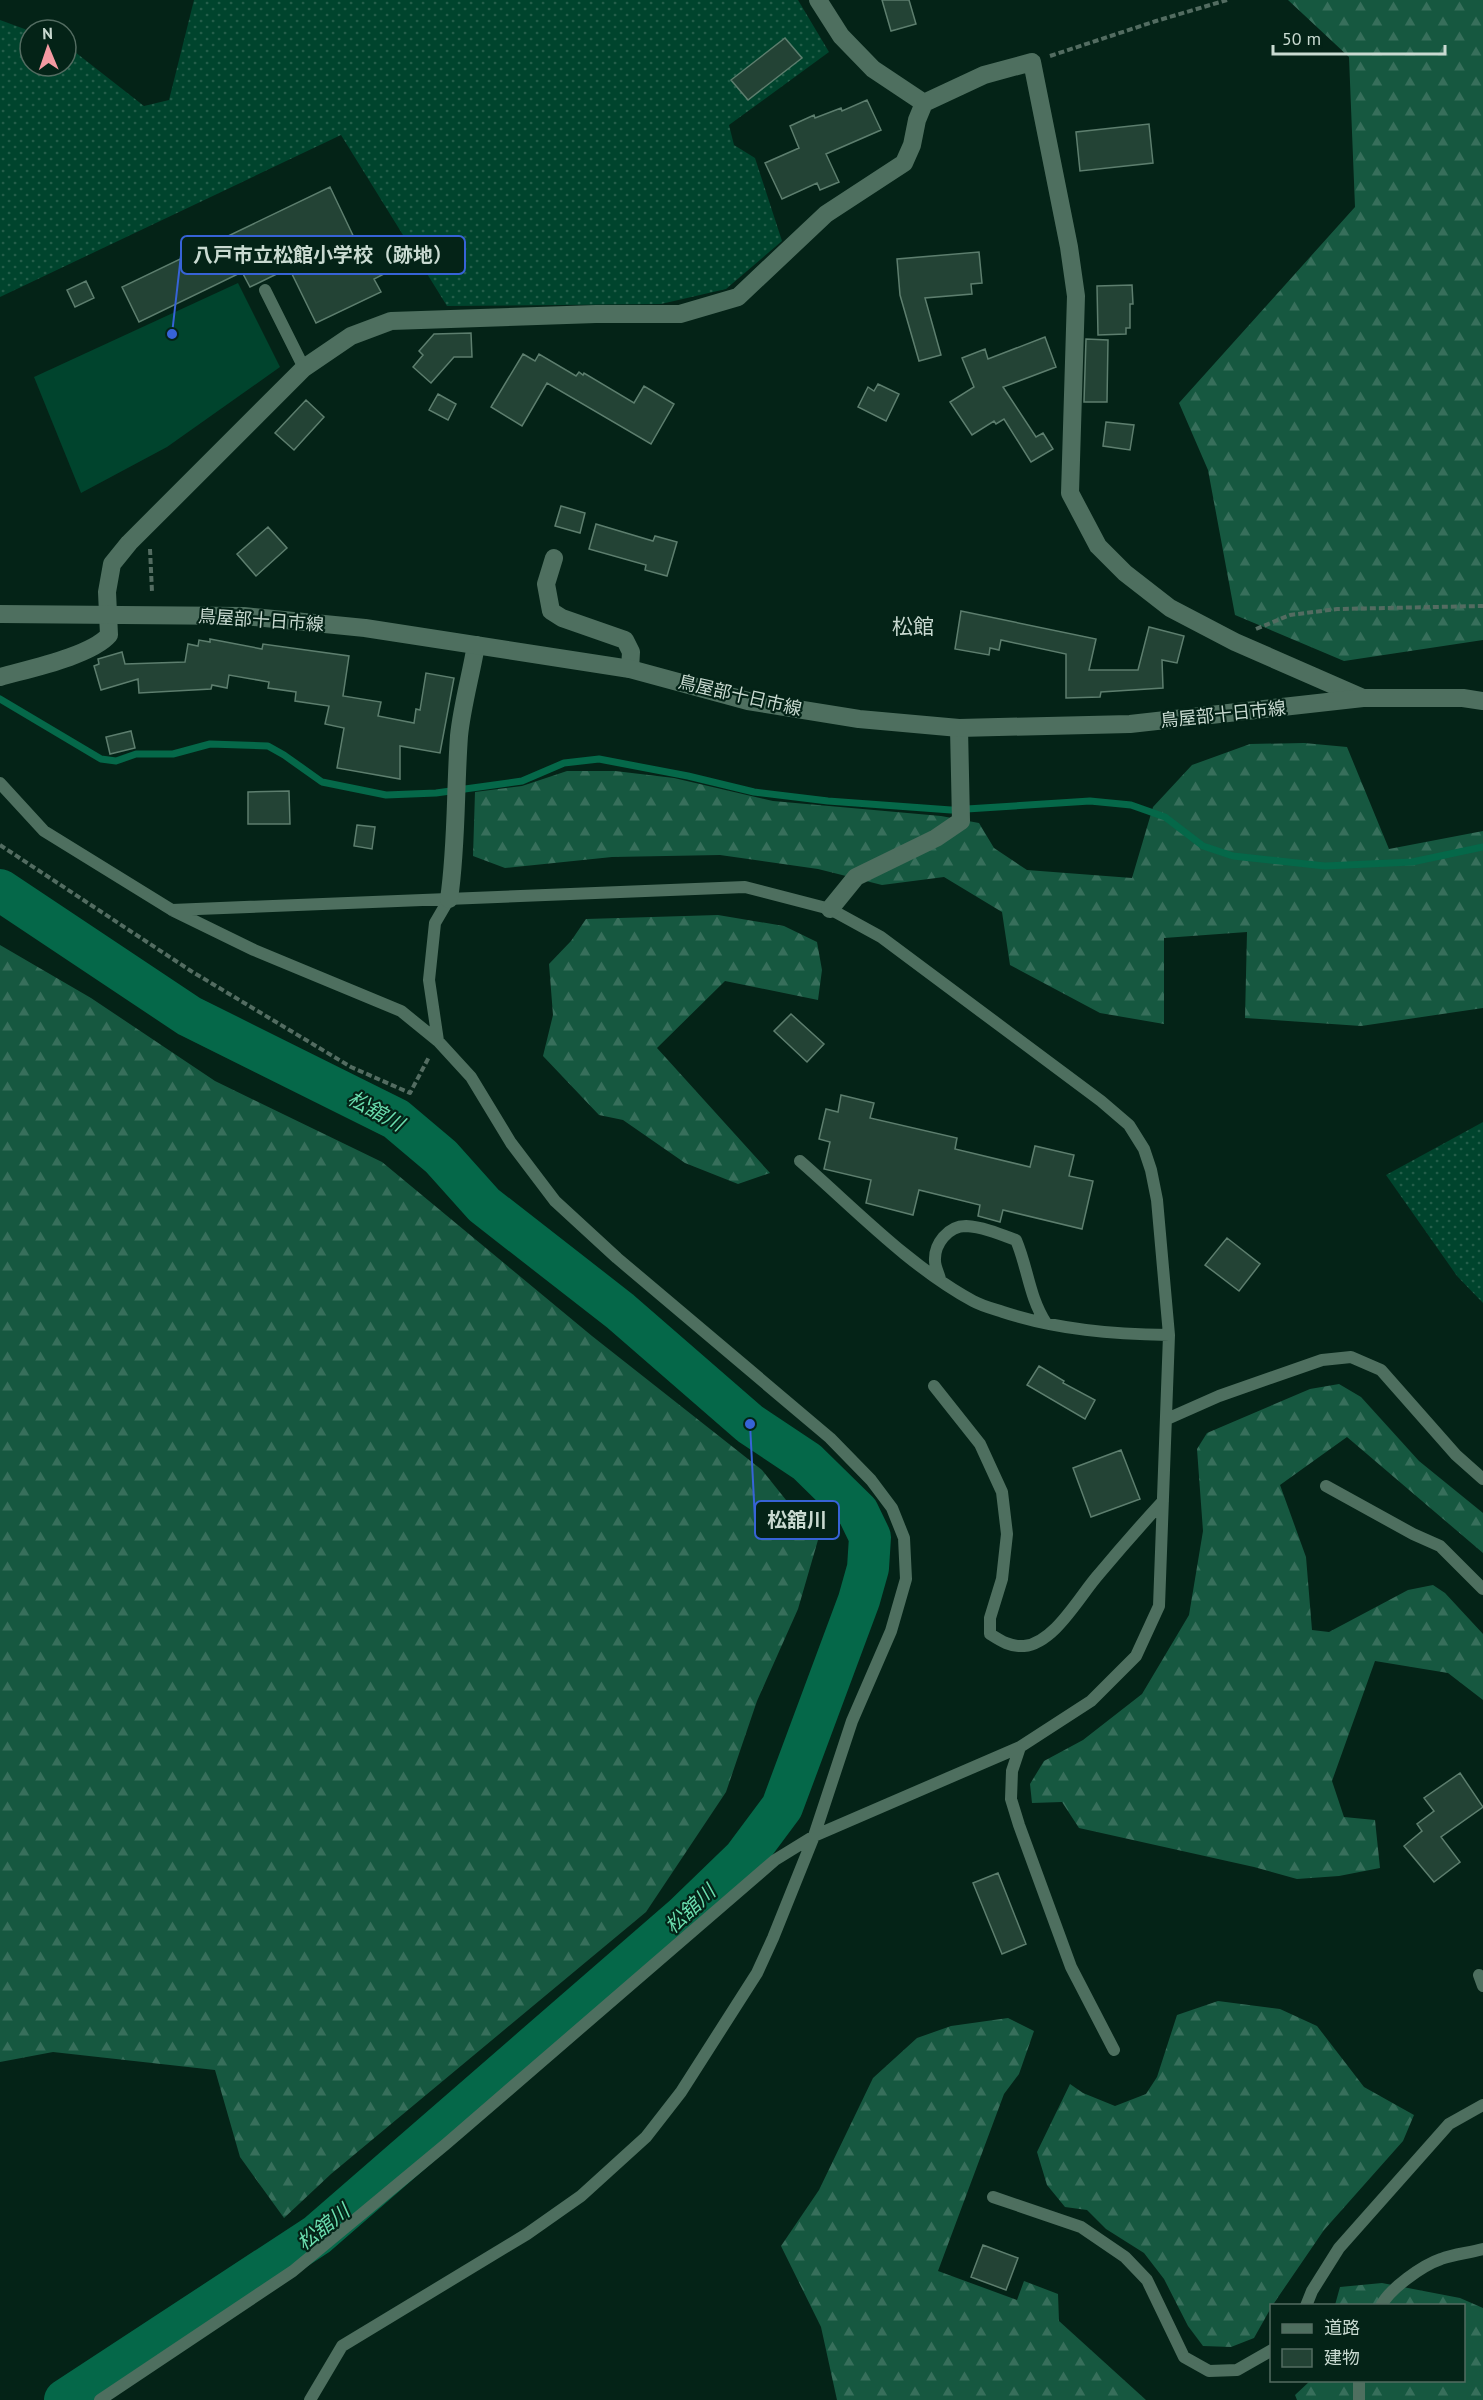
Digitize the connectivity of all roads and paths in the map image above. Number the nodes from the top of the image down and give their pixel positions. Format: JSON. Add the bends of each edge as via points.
{"nodes":[{"id":1,"x":818,"y":0,"type":"edge"},
{"id":2,"x":1227,"y":0,"type":"edge"},
{"id":3,"x":1032,"y":62,"type":"junction"},
{"id":4,"x":924,"y":104,"type":"junction"},
{"id":5,"x":264,"y":290,"type":"dead end"},
{"id":6,"x":304,"y":368,"type":"junction"},
{"id":7,"x":143,"y":529,"type":"junction"},
{"id":8,"x":554,"y":558,"type":"dead end"},
{"id":9,"x":152,"y":592,"type":"dead end"},
{"id":10,"x":1483,"y":606,"type":"edge"},
{"id":11,"x":0,"y":614,"type":"edge"},
{"id":12,"x":108,"y":614,"type":"junction"},
{"id":13,"x":1235,"y":642,"type":"junction"},
{"id":14,"x":476,"y":645,"type":"junction"},
{"id":15,"x":630,"y":669,"type":"junction"},
{"id":16,"x":0,"y":677,"type":"edge"},
{"id":17,"x":1363,"y":698,"type":"junction"},
{"id":18,"x":1483,"y":701,"type":"edge"},
{"id":19,"x":959,"y":728,"type":"junction"},
{"id":20,"x":0,"y":783,"type":"edge"},
{"id":21,"x":0,"y":845,"type":"edge"},
{"id":22,"x":449,"y":898,"type":"junction"},
{"id":23,"x":830,"y":909,"type":"junction"},
{"id":24,"x":172,"y":910,"type":"junction"},
{"id":25,"x":438,"y":1041,"type":"junction"},
{"id":26,"x":800,"y":1161,"type":"dead end"},
{"id":27,"x":940,"y":1280,"type":"junction"},
{"id":28,"x":1046,"y":1323,"type":"junction"},
{"id":29,"x":1169,"y":1335,"type":"junction"},
{"id":30,"x":934,"y":1386,"type":"dead end"},
{"id":31,"x":1167,"y":1419,"type":"junction"},
{"id":32,"x":1483,"y":1479,"type":"edge"},
{"id":33,"x":1326,"y":1486,"type":"dead end"},
{"id":34,"x":1162,"y":1501,"type":"junction"},
{"id":35,"x":1483,"y":1589,"type":"edge"},
{"id":36,"x":1020,"y":1747,"type":"junction"},
{"id":37,"x":814,"y":1836,"type":"junction"},
{"id":38,"x":1114,"y":2050,"type":"dead end"},
{"id":39,"x":1483,"y":2105,"type":"edge"},
{"id":40,"x":993,"y":2197,"type":"dead end"},
{"id":41,"x":1483,"y":2249,"type":"edge"},
{"id":42,"x":1307,"y":2304,"type":"edge"},
{"id":43,"x":1382,"y":2304,"type":"edge"},
{"id":44,"x":1270,"y":2351,"type":"edge"},
{"id":45,"x":1359,"y":2382,"type":"edge"},
{"id":46,"x":100,"y":2400,"type":"edge"},
{"id":47,"x":310,"y":2400,"type":"edge"},
{"id":48,"x":1359,"y":2400,"type":"edge"}],
"edges":[{"from":1,"to":4,"type":"street","via":[[841,36],[873,69]]},
{"from":2,"to":3,"type":"path"},
{"from":3,"to":4,"type":"street","via":[[984,75]]},
{"from":3,"to":13,"type":"street","via":[[1070,247],[1076,296],[1070,493],[1098,546],[1125,573],[1170,608]]},
{"from":4,"to":6,"type":"street","via":[[904,163],[826,214],[738,297],[680,314],[391,321],[351,336]]},
{"from":5,"to":6,"type":"lane"},
{"from":6,"to":7,"type":"street"},
{"from":7,"to":9,"type":"path","via":[[150,543]]},
{"from":7,"to":12,"type":"street","via":[[112,564]]},
{"from":8,"to":15,"type":"street","via":[[546,584],[551,612],[625,640],[632,652]]},
{"from":10,"to":13,"type":"path","via":[[1337,609],[1290,615]]},
{"from":11,"to":12,"type":"street","name":"鳥屋部十日市線"},
{"from":12,"to":14,"type":"street","name":"鳥屋部十日市線","via":[[244,616],[365,628]]},
{"from":12,"to":16,"type":"street","via":[[108,635],[102,643]]},
{"from":13,"to":17,"type":"street"},
{"from":14,"to":15,"type":"street","name":"鳥屋部十日市線"},
{"from":14,"to":22,"type":"street","via":[[460,733]]},
{"from":15,"to":19,"type":"street","name":"鳥屋部十日市線","via":[[748,701],[859,719]]},
{"from":17,"to":18,"type":"street","name":"鳥屋部十日市線"},
{"from":17,"to":19,"type":"street","name":"鳥屋部十日市線","via":[[1130,724]]},
{"from":19,"to":23,"type":"street","via":[[961,821],[936,838],[855,877]]},
{"from":20,"to":24,"type":"lane","via":[[44,831]]},
{"from":21,"to":25,"type":"path","via":[[191,971],[351,1066],[410,1093]]},
{"from":22,"to":23,"type":"lane","via":[[745,887]]},
{"from":22,"to":24,"type":"lane"},
{"from":22,"to":25,"type":"lane","via":[[435,923],[429,980]]},
{"from":23,"to":29,"type":"lane","via":[[881,937],[1130,1125],[1144,1149],[1157,1200]]},
{"from":24,"to":25,"type":"lane","via":[[254,950],[401,1011]]},
{"from":25,"to":37,"type":"lane","via":[[471,1077],[511,1143],[555,1201],[830,1438],[892,1508],[904,1538],[906,1579],[891,1631],[852,1721]]},
{"from":26,"to":27,"type":"lane"},
{"from":27,"to":28,"type":"lane","via":[[975,1302]]},
{"from":27,"to":28,"type":"lane","via":[[934,1262],[946,1233],[964,1226],[1016,1240],[1037,1309]]},
{"from":28,"to":29,"type":"lane","via":[[1113,1333]]},
{"from":29,"to":31,"type":"lane"},
{"from":30,"to":34,"type":"lane","via":[[980,1444],[1002,1492],[1007,1534],[990,1634],[1005,1644],[1025,1646],[1046,1636],[1076,1606]]},
{"from":31,"to":32,"type":"lane","via":[[1322,1360],[1351,1357],[1381,1370],[1456,1455]]},
{"from":31,"to":34,"type":"lane"},
{"from":33,"to":35,"type":"lane","via":[[1440,1546]]},
{"from":34,"to":36,"type":"lane","via":[[1159,1606],[1136,1656],[1091,1701]]},
{"from":36,"to":37,"type":"lane"},
{"from":36,"to":38,"type":"lane","via":[[1012,1771],[1011,1799],[1071,1967]]},
{"from":37,"to":46,"type":"lane","via":[[775,1860],[447,2144],[292,2271]]},
{"from":37,"to":47,"type":"lane","via":[[757,1973],[681,2092],[646,2137],[581,2196],[527,2234],[342,2346]]},
{"from":39,"to":42,"type":"lane","via":[[1449,2124],[1339,2248]]},
{"from":40,"to":44,"type":"lane","via":[[1081,2227],[1125,2257],[1147,2280],[1184,2357],[1209,2371],[1237,2370]]},
{"from":41,"to":43,"type":"lane","via":[[1440,2259],[1417,2272],[1385,2297]]},
{"from":45,"to":48,"type":"lane"}]}
